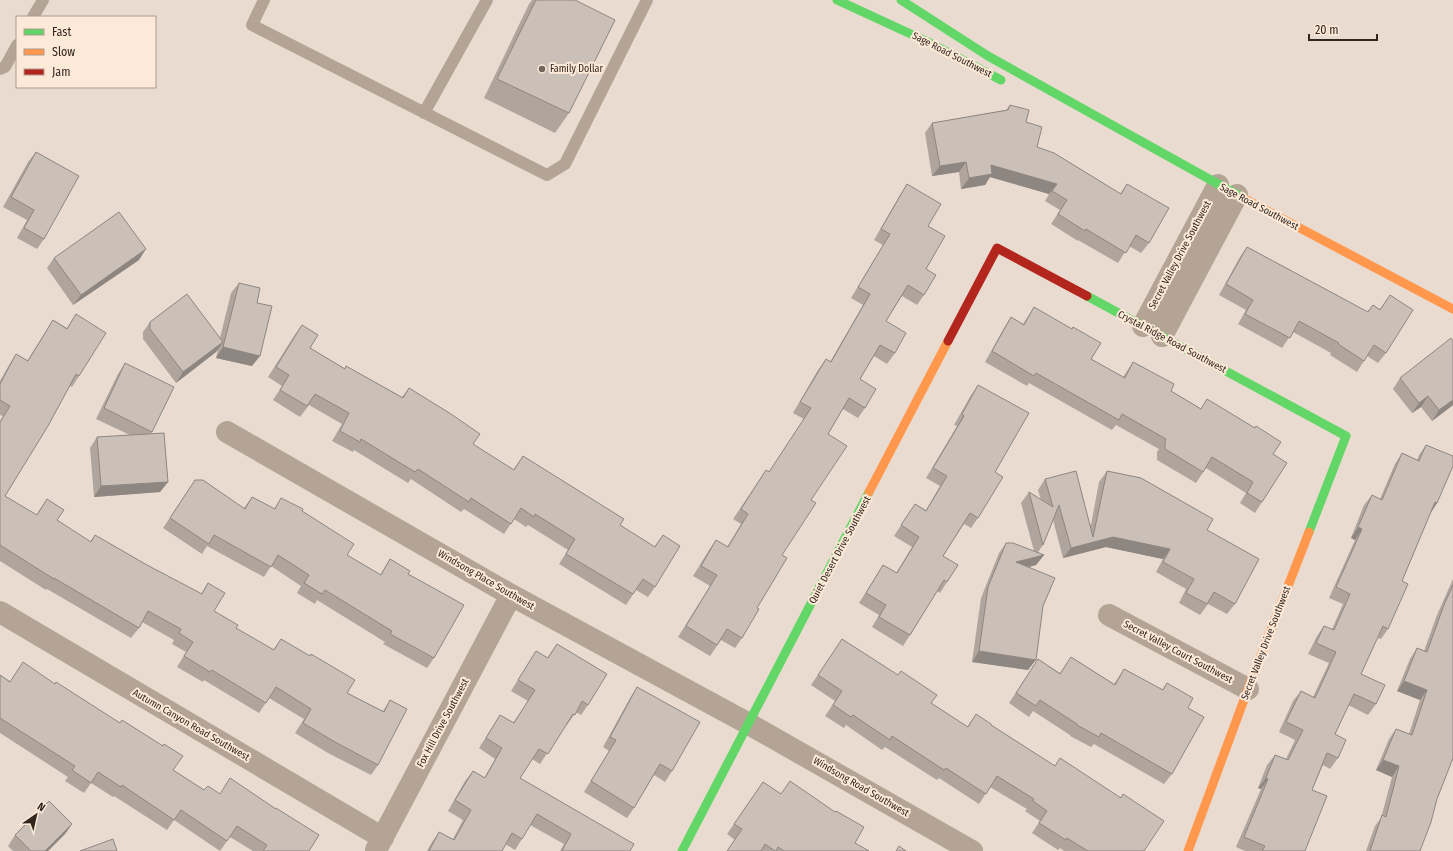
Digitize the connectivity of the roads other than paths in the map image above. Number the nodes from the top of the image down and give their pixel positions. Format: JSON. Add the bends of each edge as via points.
{"nodes":[{"id":1,"x":43,"y":0,"type":"edge"},
{"id":2,"x":264,"y":0,"type":"edge"},
{"id":3,"x":487,"y":0,"type":"edge"},
{"id":4,"x":647,"y":0,"type":"edge"},
{"id":5,"x":837,"y":0,"type":"edge"},
{"id":6,"x":901,"y":0,"type":"edge"},
{"id":7,"x":34,"y":16,"type":"edge"},
{"id":8,"x":16,"y":47,"type":"edge"},
{"id":9,"x":0,"y":70,"type":"edge"},
{"id":10,"x":1010,"y":84,"type":"dead end"},
{"id":11,"x":1067,"y":100,"type":"junction"},
{"id":12,"x":1057,"y":104,"type":"dead end"},
{"id":13,"x":424,"y":113,"type":"junction"},
{"id":14,"x":1218,"y":185,"type":"junction"},
{"id":15,"x":1237,"y":195,"type":"junction"},
{"id":16,"x":997,"y":248,"type":"joint"},
{"id":17,"x":1453,"y":309,"type":"edge"},
{"id":18,"x":1143,"y":326,"type":"junction"},
{"id":19,"x":1162,"y":336,"type":"junction"},
{"id":20,"x":226,"y":432,"type":"dead end"},
{"id":21,"x":1346,"y":436,"type":"joint"},
{"id":22,"x":511,"y":595,"type":"junction"},
{"id":23,"x":0,"y":612,"type":"edge"},
{"id":24,"x":1109,"y":615,"type":"dead end"},
{"id":25,"x":1248,"y":689,"type":"junction"},
{"id":26,"x":749,"y":724,"type":"junction"},
{"id":27,"x":379,"y":844,"type":"edge"},
{"id":28,"x":682,"y":851,"type":"edge"},
{"id":29,"x":972,"y":851,"type":"edge"},
{"id":30,"x":1188,"y":851,"type":"edge"}],
"edges":[{"from":1,"to":7,"type":"lane"},
{"from":2,"to":13,"type":"lane","via":[[252,25]]},
{"from":3,"to":13,"type":"lane"},
{"from":4,"to":13,"type":"lane","via":[[565,164],[547,175]]},
{"from":5,"to":10,"type":"street","name":"Sage Road Southwest"},
{"from":6,"to":11,"type":"street","name":"Sage Road Southwest","via":[[988,56]]},
{"from":8,"to":9,"type":"lane","via":[[5,67]]},
{"from":11,"to":12,"type":"street"},
{"from":11,"to":14,"type":"street","name":"Sage Road Southwest"},
{"from":14,"to":15,"type":"street","name":"Sage Road Southwest"},
{"from":14,"to":18,"type":"street","name":"Secret Valley Drive Southwest"},
{"from":15,"to":17,"type":"street","name":"Sage Road Southwest"},
{"from":15,"to":19,"type":"street"},
{"from":16,"to":18,"type":"street","name":"Crystal Ridge Road Southwest"},
{"from":16,"to":26,"type":"street","name":"Quiet Desert Drive Southwest"},
{"from":18,"to":19,"type":"street","name":"Crystal Ridge Road Southwest"},
{"from":19,"to":21,"type":"street","name":"Crystal Ridge Road Southwest"},
{"from":20,"to":22,"type":"street","name":"Windsong Place Southwest"},
{"from":21,"to":25,"type":"street","name":"Secret Valley Drive Southwest"},
{"from":22,"to":26,"type":"street","name":"Windsong Place Southwest"},
{"from":22,"to":27,"type":"street","name":"Fox Hill Drive Southwest"},
{"from":23,"to":27,"type":"street","name":"Autumn Canyon Road Southwest"},
{"from":24,"to":25,"type":"street","name":"Secret Valley Court Southwest"},
{"from":25,"to":30,"type":"street","name":"Secret Valley Drive Southwest"},
{"from":26,"to":28,"type":"street","name":"Quiet Desert Drive Southwest"},
{"from":26,"to":29,"type":"street","name":"Windsong Road Southwest"}]}
